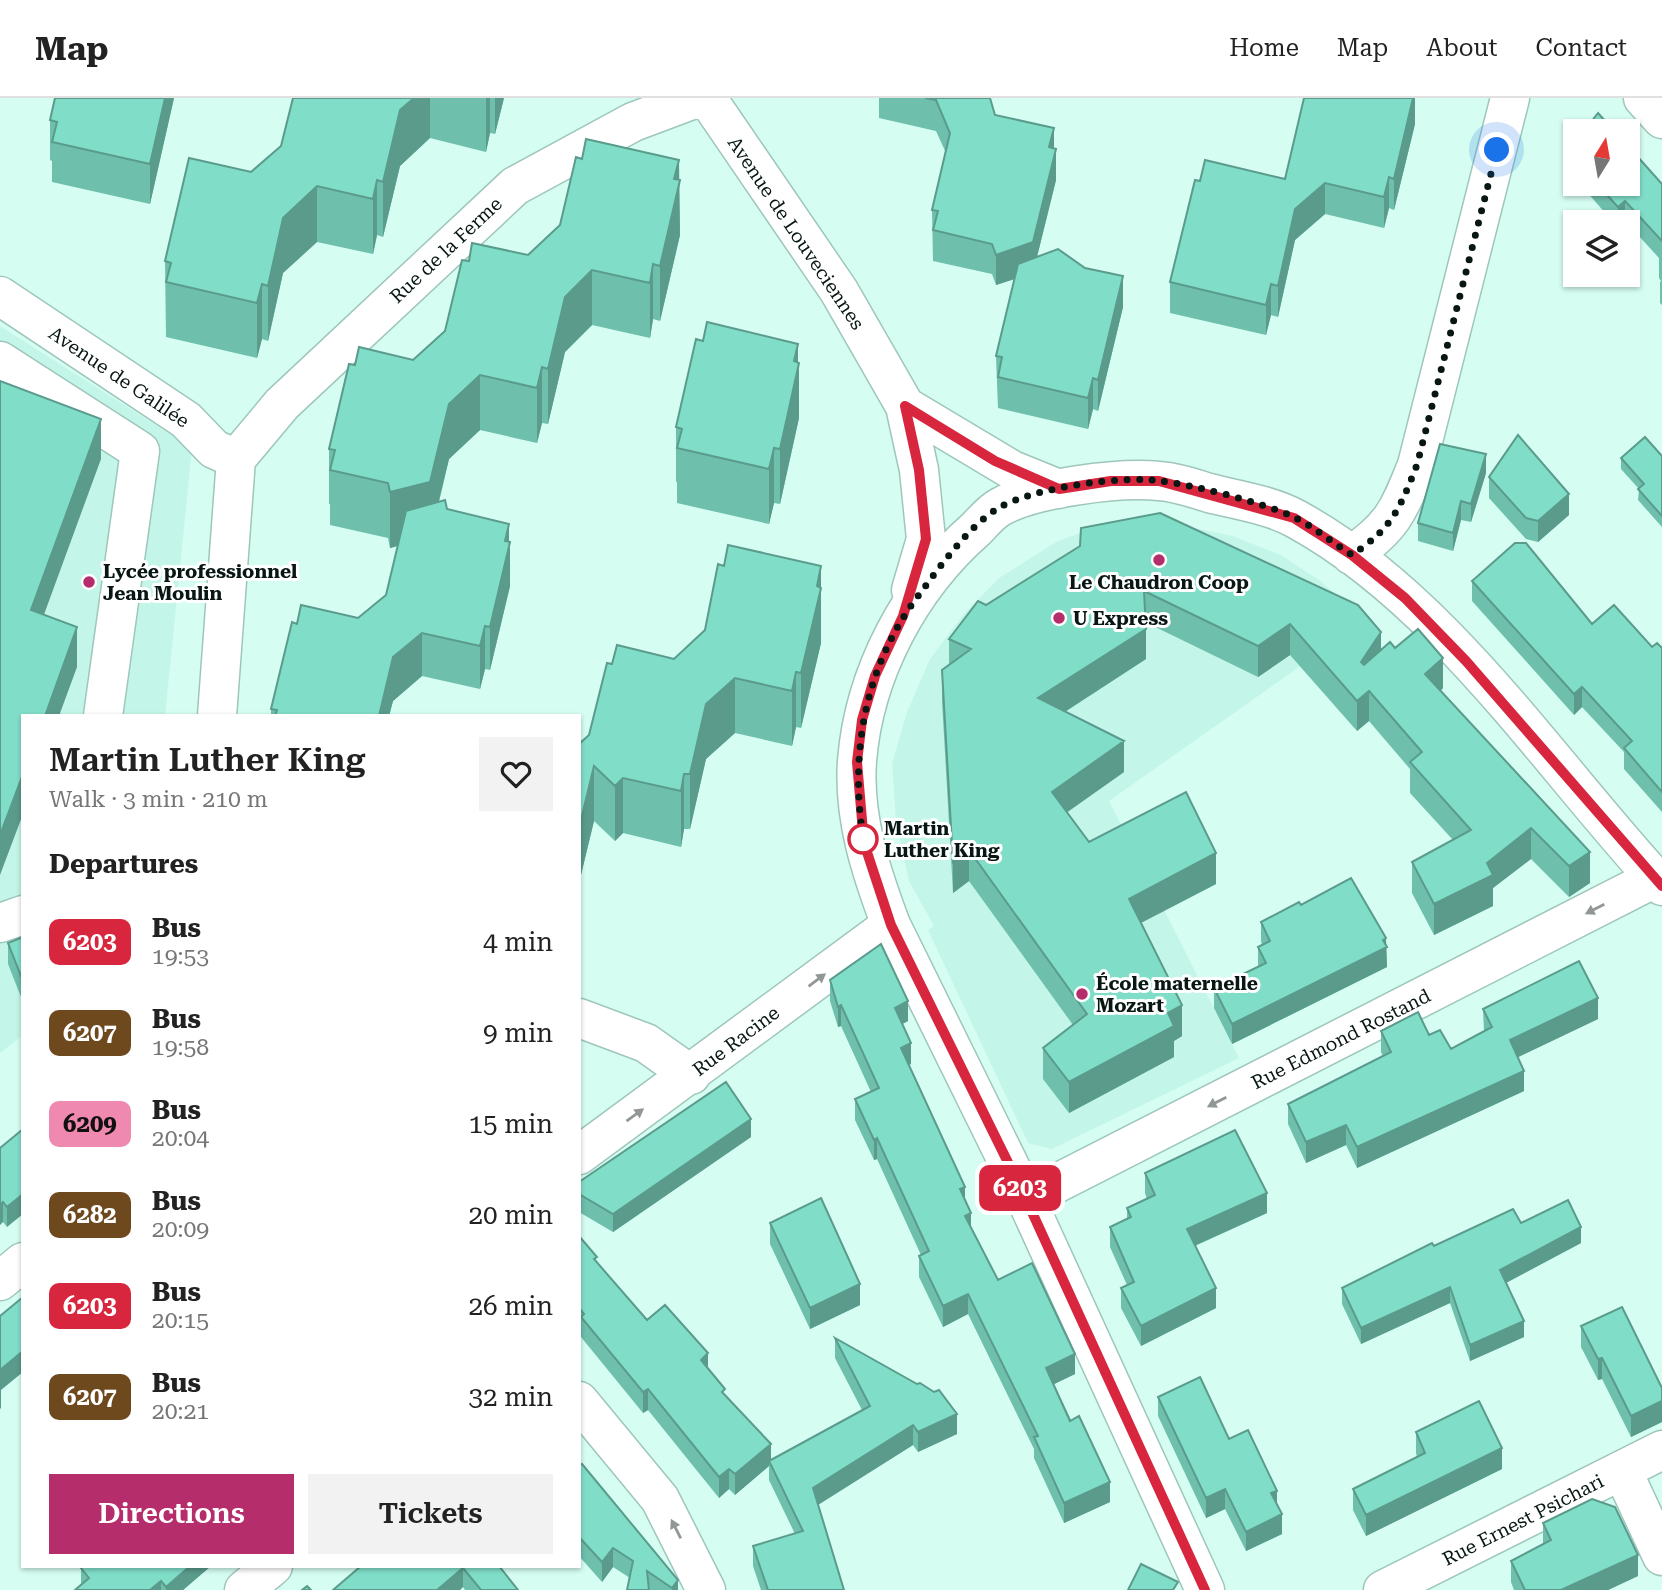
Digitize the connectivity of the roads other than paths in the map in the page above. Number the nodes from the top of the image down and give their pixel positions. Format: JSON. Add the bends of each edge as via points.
{"nodes":[{"id":1,"x":697,"y":98,"type":"edge"},
{"id":2,"x":707,"y":98,"type":"edge"},
{"id":3,"x":1510,"y":98,"type":"edge"},
{"id":4,"x":1643,"y":98,"type":"edge"},
{"id":5,"x":1662,"y":119,"type":"edge"},
{"id":6,"x":0,"y":296,"type":"edge"},
{"id":7,"x":0,"y":361,"type":"edge"},
{"id":8,"x":905,"y":406,"type":"junction"},
{"id":9,"x":236,"y":459,"type":"junction"},
{"id":10,"x":1059,"y":489,"type":"junction"},
{"id":11,"x":1352,"y":555,"type":"junction"},
{"id":12,"x":903,"y":616,"type":"junction"},
{"id":13,"x":103,"y":714,"type":"edge"},
{"id":14,"x":217,"y":714,"type":"edge"},
{"id":15,"x":1659,"y":882,"type":"edge"},
{"id":16,"x":21,"y":916,"type":"edge"},
{"id":17,"x":0,"y":923,"type":"edge"},
{"id":18,"x":891,"y":925,"type":"junction"},
{"id":19,"x":581,"y":1019,"type":"edge"},
{"id":20,"x":691,"y":1074,"type":"junction"},
{"id":21,"x":581,"y":1154,"type":"edge"},
{"id":22,"x":1026,"y":1199,"type":"junction"},
{"id":23,"x":21,"y":1264,"type":"edge"},
{"id":24,"x":0,"y":1281,"type":"edge"},
{"id":25,"x":581,"y":1403,"type":"edge"},
{"id":26,"x":1662,"y":1450,"type":"edge"},
{"id":27,"x":1622,"y":1470,"type":"junction"},
{"id":28,"x":1662,"y":1556,"type":"edge"},
{"id":29,"x":271,"y":1568,"type":"edge"},
{"id":30,"x":244,"y":1590,"type":"edge"},
{"id":31,"x":706,"y":1590,"type":"edge"},
{"id":32,"x":1205,"y":1590,"type":"edge"},
{"id":33,"x":1383,"y":1590,"type":"edge"}],
"edges":[{"from":1,"to":9,"type":"street","name":"Rue de la Ferme","via":[[633,122],[515,186],[282,404]]},
{"from":2,"to":8,"type":"street","name":"Avenue de Louveciennes","via":[[839,291]]},
{"from":3,"to":11,"type":"street","via":[[1417,465],[1398,512],[1377,538]]},
{"from":4,"to":5,"type":"street"},
{"from":6,"to":9,"type":"street","name":"Avenue de Galilée","via":[[186,420],[214,449]]},
{"from":7,"to":13,"type":"street","via":[[140,451]]},
{"from":8,"to":10,"type":"street","name":"Avenue de Louveciennes","via":[[1012,470]]},
{"from":8,"to":12,"type":"street","name":"Avenue de Louveciennes","via":[[919,470],[926,539]]},
{"from":9,"to":14,"type":"street"},
{"from":10,"to":11,"type":"street","via":[[1111,481],[1159,481],[1294,518]]},
{"from":10,"to":12,"type":"street","via":[[999,508],[951,551]]},
{"from":11,"to":15,"type":"street","via":[[1405,598],[1466,661]]},
{"from":12,"to":18,"type":"street","via":[[875,676],[862,720],[857,762],[864,843]]},
{"from":15,"to":22,"type":"street","name":"Rue Edmond Rostand","one_way":true},
{"from":16,"to":17,"type":"street"},
{"from":20,"to":18,"type":"street","name":"Rue Racine","one_way":true},
{"from":18,"to":22,"type":"street"},
{"from":19,"to":20,"type":"street","via":[[646,1043]]},
{"from":21,"to":20,"type":"street","name":"Rue Racine","one_way":true},
{"from":22,"to":32,"type":"street"},
{"from":23,"to":24,"type":"street"},
{"from":31,"to":25,"type":"street","one_way":true,"via":[[660,1499]]},
{"from":26,"to":27,"type":"street","name":"Rue Ernest Psichari"},
{"from":27,"to":28,"type":"street"},
{"from":27,"to":33,"type":"street","name":"Rue Ernest Psichari"},
{"from":29,"to":30,"type":"street"}]}
